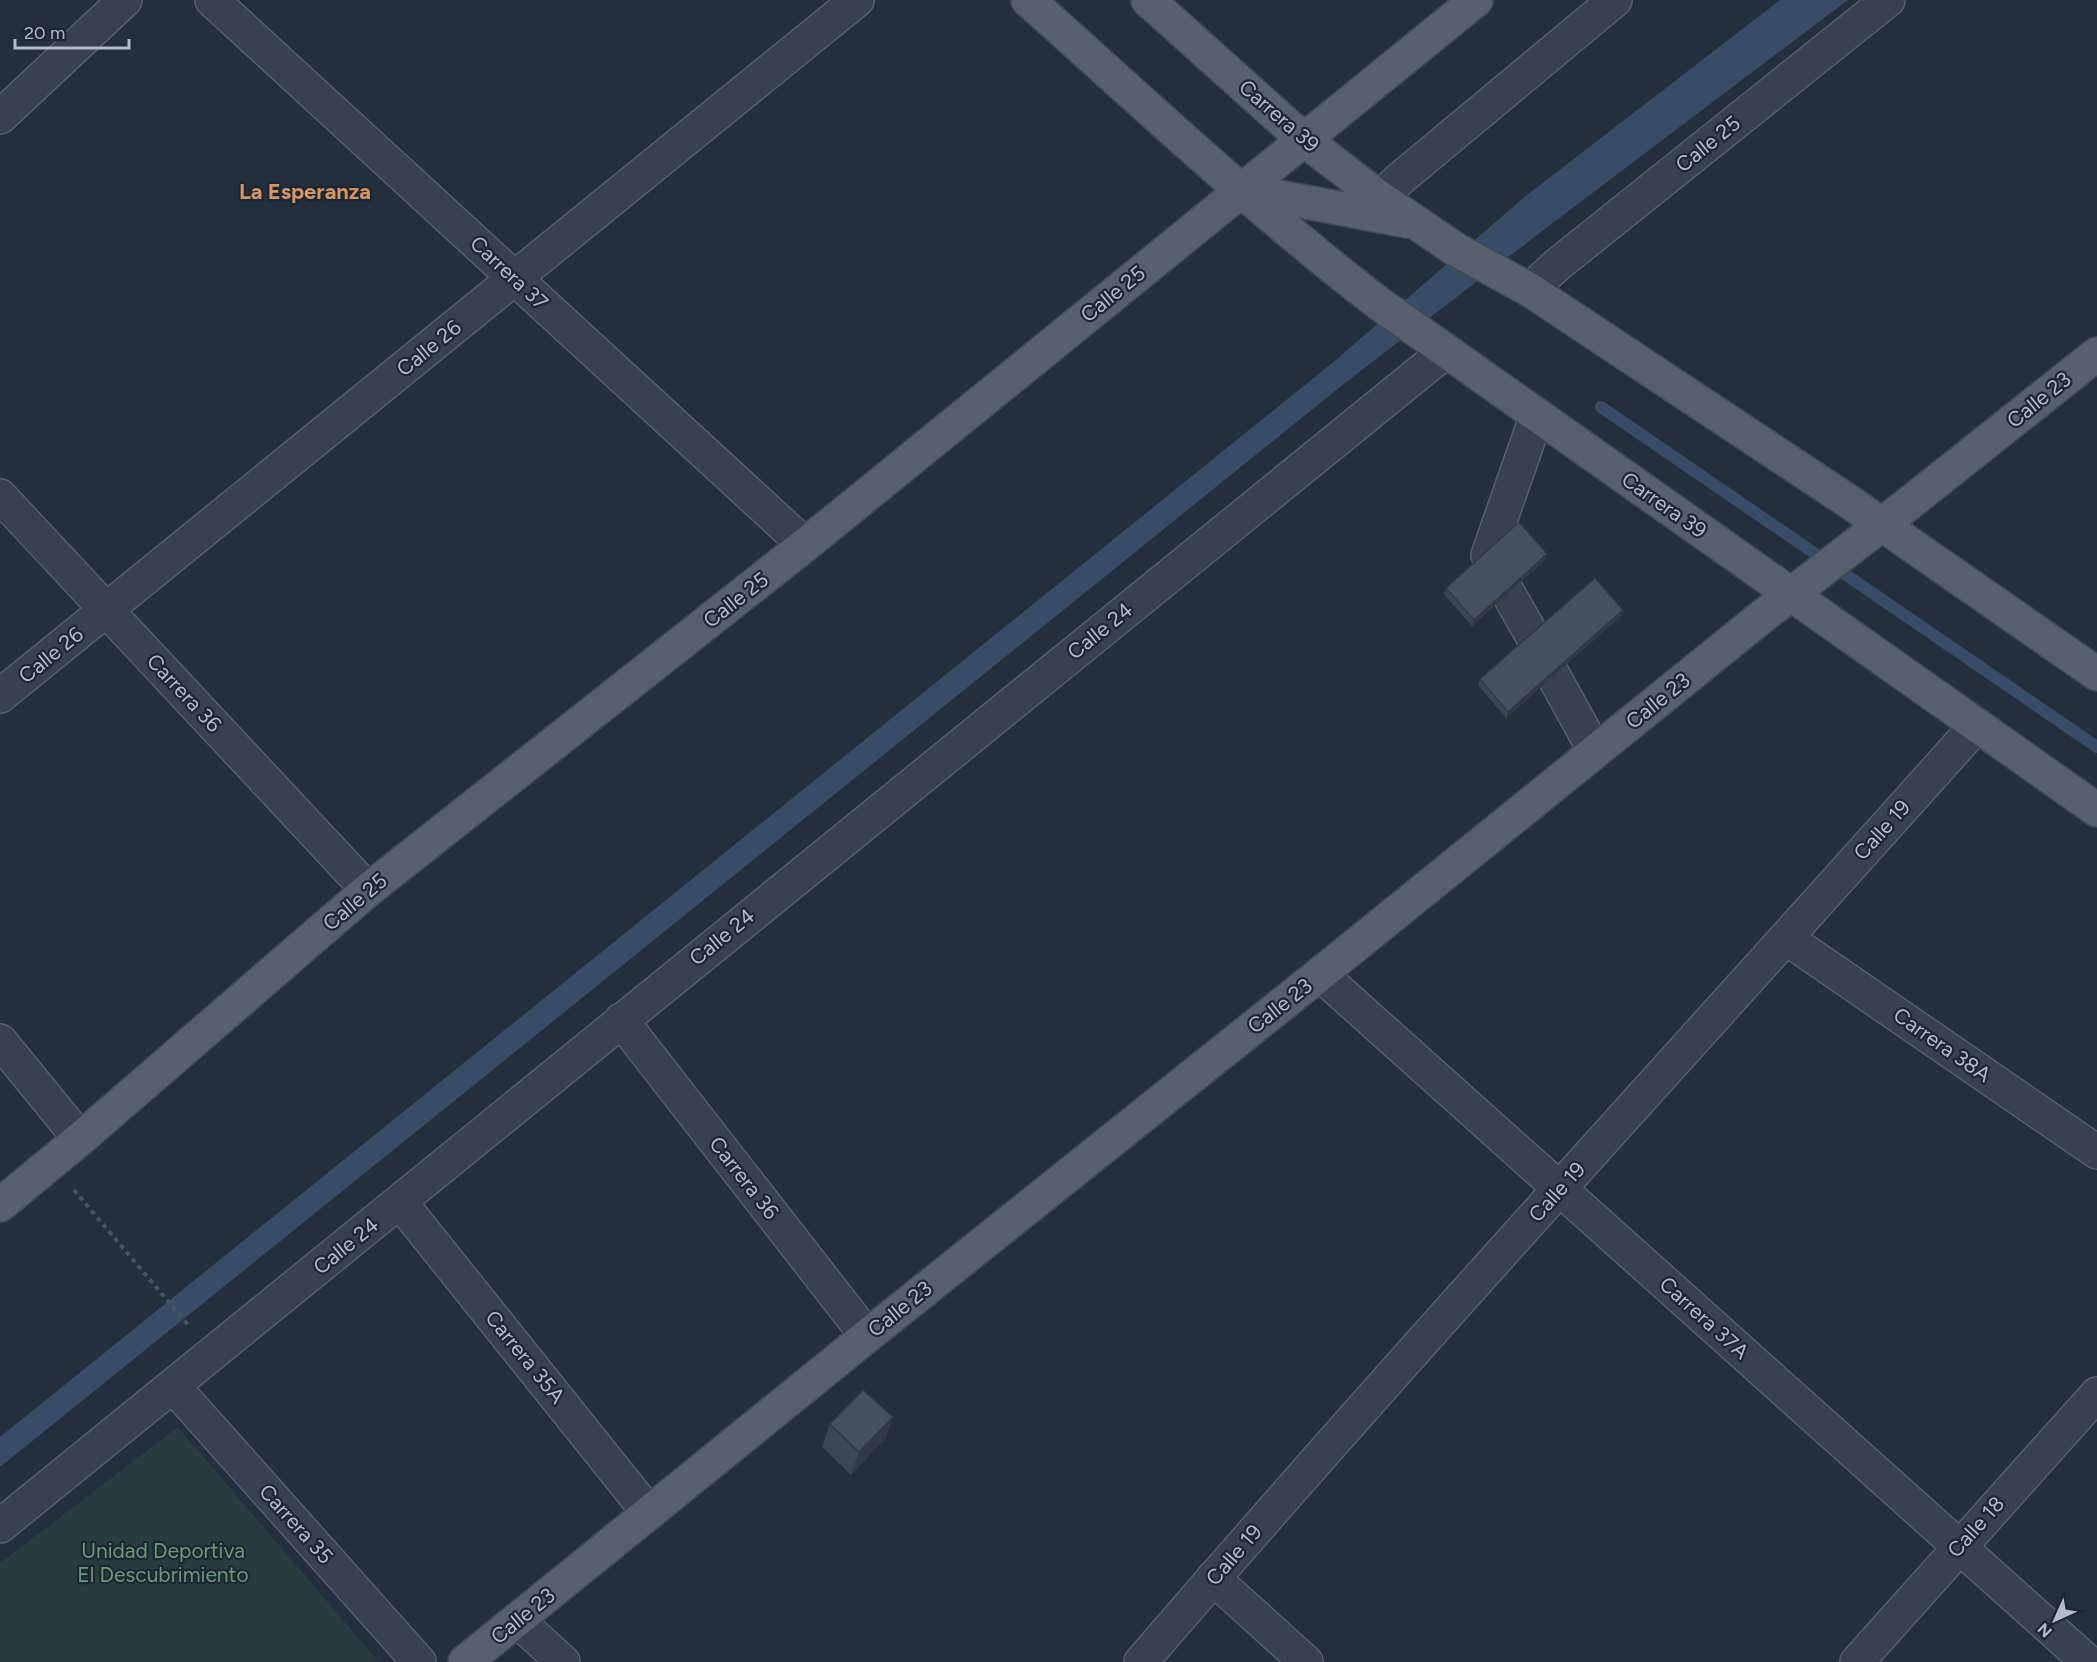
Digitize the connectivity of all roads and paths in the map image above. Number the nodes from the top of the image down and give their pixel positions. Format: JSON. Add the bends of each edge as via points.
{"nodes":[{"id":1,"x":125,"y":0,"type":"edge"},
{"id":2,"x":213,"y":0,"type":"edge"},
{"id":3,"x":857,"y":0,"type":"edge"},
{"id":4,"x":1028,"y":0,"type":"edge"},
{"id":5,"x":1148,"y":0,"type":"edge"},
{"id":6,"x":1476,"y":0,"type":"edge"},
{"id":7,"x":1615,"y":0,"type":"edge"},
{"id":8,"x":1887,"y":0,"type":"edge"},
{"id":9,"x":0,"y":117,"type":"edge"},
{"id":10,"x":1303,"y":139,"type":"junction"},
{"id":11,"x":1240,"y":190,"type":"junction"},
{"id":12,"x":1367,"y":205,"type":"junction"},
{"id":13,"x":515,"y":279,"type":"junction"},
{"id":14,"x":1516,"y":282,"type":"junction"},
{"id":15,"x":1438,"y":345,"type":"junction"},
{"id":16,"x":2097,"y":354,"type":"edge"},
{"id":17,"x":1537,"y":415,"type":"junction"},
{"id":18,"x":0,"y":496,"type":"edge"},
{"id":19,"x":1875,"y":530,"type":"junction"},
{"id":20,"x":805,"y":545,"type":"junction"},
{"id":21,"x":1488,"y":555,"type":"edge"},
{"id":22,"x":1508,"y":593,"type":"edge"},
{"id":23,"x":1791,"y":595,"type":"junction"},
{"id":24,"x":106,"y":610,"type":"junction"},
{"id":25,"x":1533,"y":637,"type":"edge"},
{"id":26,"x":2097,"y":674,"type":"edge"},
{"id":27,"x":1553,"y":675,"type":"edge"},
{"id":28,"x":0,"y":696,"type":"edge"},
{"id":29,"x":1977,"y":725,"type":"junction"},
{"id":30,"x":1595,"y":751,"type":"junction"},
{"id":31,"x":2097,"y":810,"type":"edge"},
{"id":32,"x":368,"y":890,"type":"junction"},
{"id":33,"x":1786,"y":938,"type":"junction"},
{"id":34,"x":1320,"y":974,"type":"junction"},
{"id":35,"x":621,"y":1020,"type":"junction"},
{"id":36,"x":0,"y":1041,"type":"edge"},
{"id":37,"x":80,"y":1139,"type":"junction"},
{"id":38,"x":2097,"y":1152,"type":"edge"},
{"id":39,"x":51,"y":1163,"type":"junction"},
{"id":40,"x":1559,"y":1189,"type":"junction"},
{"id":41,"x":400,"y":1202,"type":"junction"},
{"id":42,"x":0,"y":1204,"type":"edge"},
{"id":43,"x":192,"y":1330,"type":"dead end"},
{"id":44,"x":867,"y":1336,"type":"junction"},
{"id":45,"x":173,"y":1386,"type":"junction"},
{"id":46,"x":2097,"y":1394,"type":"edge"},
{"id":47,"x":649,"y":1513,"type":"junction"},
{"id":48,"x":0,"y":1526,"type":"edge"},
{"id":49,"x":1959,"y":1546,"type":"junction"},
{"id":50,"x":1214,"y":1578,"type":"junction"},
{"id":51,"x":517,"y":1620,"type":"junction"},
{"id":52,"x":419,"y":1662,"type":"edge"},
{"id":53,"x":465,"y":1662,"type":"edge"},
{"id":54,"x":563,"y":1662,"type":"edge"},
{"id":55,"x":1141,"y":1662,"type":"edge"},
{"id":56,"x":1306,"y":1662,"type":"edge"},
{"id":57,"x":1857,"y":1662,"type":"edge"},
{"id":58,"x":2088,"y":1662,"type":"edge"}],
"edges":[{"from":1,"to":9,"type":"street"},
{"from":2,"to":13,"type":"street","name":"Carrera 37"},
{"from":3,"to":13,"type":"street","name":"Calle 26"},
{"from":4,"to":11,"type":"main road","name":"Carrera 39"},
{"from":5,"to":10,"type":"main road","name":"Carrera 39"},
{"from":6,"to":10,"type":"main road","name":"Calle 25"},
{"from":7,"to":12,"type":"street"},
{"from":8,"to":14,"type":"street","name":"Calle 25","via":[[1557,265]]},
{"from":10,"to":11,"type":"main road","name":"Calle 25"},
{"from":10,"to":12,"type":"main road","name":"Carrera 39"},
{"from":11,"to":12,"type":"main road","name":"Carrera 39"},
{"from":11,"to":15,"type":"main road","name":"Carrera 39","via":[[1326,263]]},
{"from":11,"to":20,"type":"main road","name":"Calle 25"},
{"from":12,"to":14,"type":"main road","name":"Carrera 39","via":[[1416,223]]},
{"from":13,"to":20,"type":"street","name":"Carrera 37"},
{"from":13,"to":24,"type":"street","name":"Calle 26"},
{"from":14,"to":19,"type":"main road","name":"Carrera 39"},
{"from":15,"to":17,"type":"main road","name":"Carrera 39"},
{"from":15,"to":35,"type":"street","name":"Calle 24"},
{"from":16,"to":19,"type":"main road","name":"Calle 23"},
{"from":17,"to":21,"type":"street"},
{"from":17,"to":23,"type":"main road","name":"Carrera 39"},
{"from":18,"to":24,"type":"street","name":"Carrera 36"},
{"from":19,"to":23,"type":"main road","name":"Calle 23"},
{"from":19,"to":26,"type":"main road","name":"Carrera 39"},
{"from":20,"to":32,"type":"main road","name":"Calle 25"},
{"from":22,"to":25,"type":"street"},
{"from":23,"to":29,"type":"main road","name":"Carrera 39"},
{"from":23,"to":30,"type":"main road","name":"Calle 23"},
{"from":24,"to":28,"type":"street","name":"Calle 26"},
{"from":24,"to":32,"type":"street","name":"Carrera 36"},
{"from":27,"to":30,"type":"street"},
{"from":29,"to":31,"type":"main road","name":"Carrera 39"},
{"from":29,"to":33,"type":"street","name":"Calle 19"},
{"from":30,"to":34,"type":"main road","name":"Calle 23"},
{"from":32,"to":37,"type":"main road","name":"Calle 25"},
{"from":33,"to":38,"type":"street","name":"Carrera 38A"},
{"from":33,"to":40,"type":"street","name":"Calle 19"},
{"from":34,"to":40,"type":"street","name":"Carrera 37A"},
{"from":34,"to":44,"type":"main road","name":"Calle 23"},
{"from":35,"to":41,"type":"street","name":"Calle 24"},
{"from":35,"to":44,"type":"street","name":"Carrera 36"},
{"from":36,"to":37,"type":"street"},
{"from":37,"to":39,"type":"main road","name":"Calle 25"},
{"from":39,"to":42,"type":"main road","name":"Calle 25"},
{"from":39,"to":43,"type":"path"},
{"from":40,"to":49,"type":"street","name":"Carrera 37A"},
{"from":40,"to":50,"type":"street","name":"Calle 19"},
{"from":41,"to":45,"type":"street","name":"Calle 24"},
{"from":41,"to":47,"type":"street","name":"Carrera 35A"},
{"from":44,"to":47,"type":"main road","name":"Calle 23"},
{"from":45,"to":48,"type":"street","name":"Calle 24"},
{"from":45,"to":52,"type":"street","name":"Carrera 35"},
{"from":46,"to":49,"type":"street","name":"Calle 18"},
{"from":47,"to":51,"type":"main road","name":"Calle 23"},
{"from":49,"to":57,"type":"street","name":"Calle 18"},
{"from":49,"to":58,"type":"street","name":"Carrera 37A"},
{"from":50,"to":55,"type":"street","name":"Calle 19"},
{"from":50,"to":56,"type":"street"},
{"from":51,"to":53,"type":"main road","name":"Calle 23"},
{"from":51,"to":54,"type":"street"}]}
